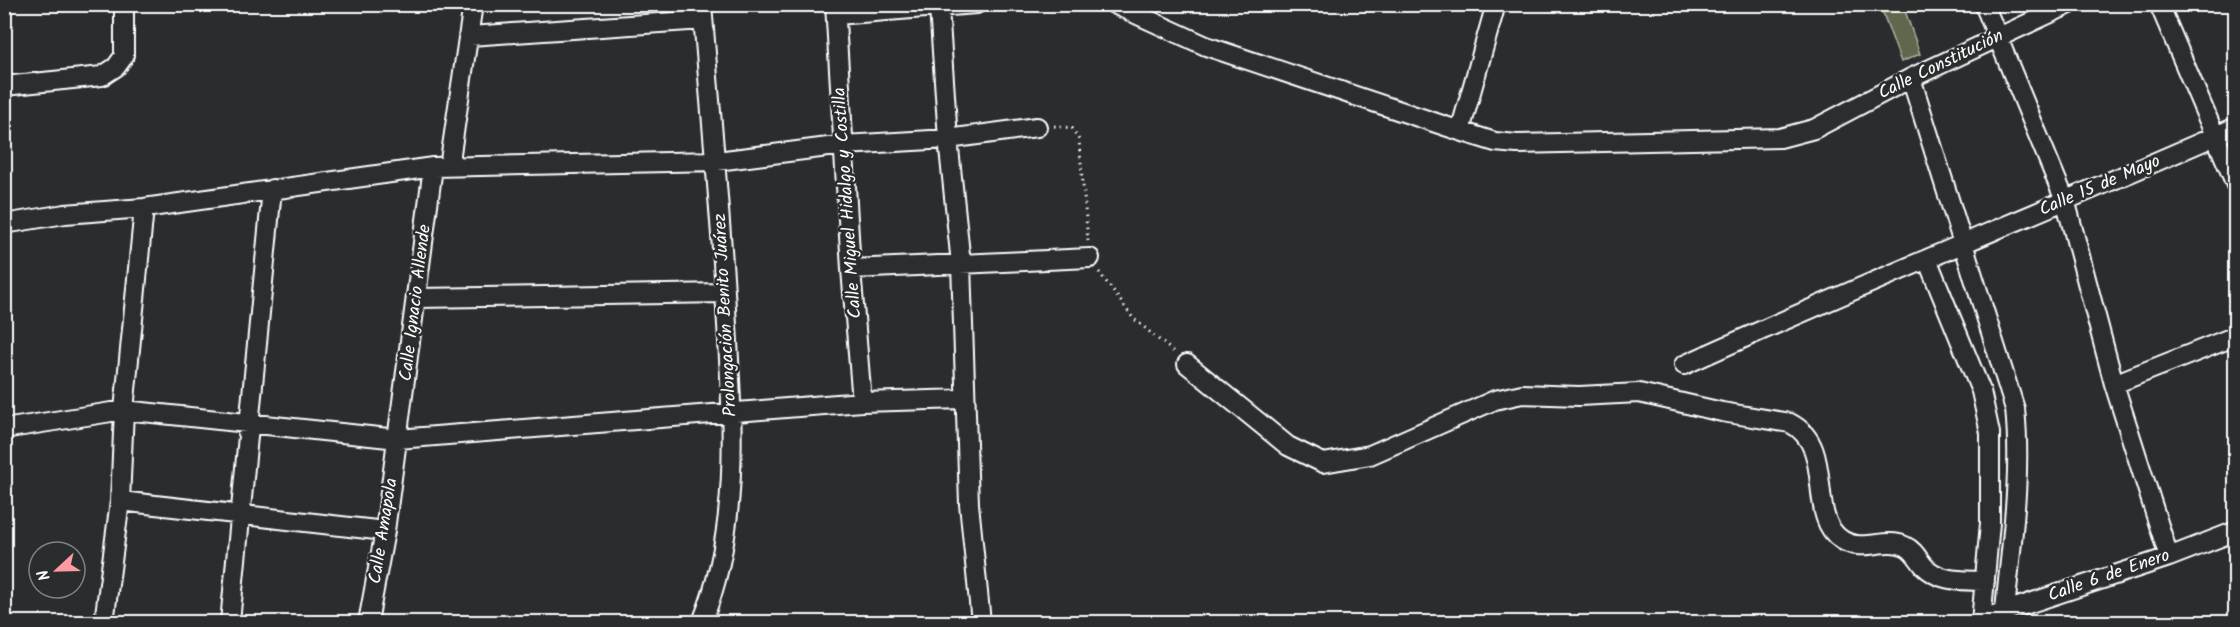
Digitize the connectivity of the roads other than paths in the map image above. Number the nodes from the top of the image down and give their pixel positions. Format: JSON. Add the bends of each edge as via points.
{"nodes":[{"id":1,"x":124,"y":4,"type":"edge"},
{"id":2,"x":473,"y":4,"type":"edge"},
{"id":3,"x":976,"y":4,"type":"edge"},
{"id":4,"x":1114,"y":4,"type":"edge"},
{"id":5,"x":1496,"y":4,"type":"edge"},
{"id":6,"x":1984,"y":4,"type":"edge"},
{"id":7,"x":2070,"y":4,"type":"edge"},
{"id":8,"x":2159,"y":4,"type":"edge"},
{"id":9,"x":939,"y":8,"type":"junction"},
{"id":10,"x":836,"y":10,"type":"edge"},
{"id":11,"x":702,"y":12,"type":"edge"},
{"id":12,"x":470,"y":36,"type":"junction"},
{"id":13,"x":1999,"y":38,"type":"junction"},
{"id":14,"x":1911,"y":78,"type":"junction"},
{"id":15,"x":4,"y":86,"type":"edge"},
{"id":16,"x":1037,"y":127,"type":"road end"},
{"id":17,"x":2235,"y":127,"type":"edge"},
{"id":18,"x":1460,"y":131,"type":"junction"},
{"id":19,"x":2214,"y":137,"type":"junction"},
{"id":20,"x":948,"y":139,"type":"junction"},
{"id":21,"x":844,"y":146,"type":"junction"},
{"id":22,"x":717,"y":161,"type":"junction"},
{"id":23,"x":441,"y":167,"type":"junction"},
{"id":24,"x":2235,"y":185,"type":"edge"},
{"id":25,"x":272,"y":189,"type":"junction"},
{"id":26,"x":2066,"y":202,"type":"junction"},
{"id":27,"x":144,"y":208,"type":"junction"},
{"id":28,"x":4,"y":224,"type":"edge"},
{"id":29,"x":1964,"y":243,"type":"junction"},
{"id":30,"x":1090,"y":258,"type":"road end"},
{"id":31,"x":1928,"y":259,"type":"junction"},
{"id":32,"x":961,"y":264,"type":"junction"},
{"id":33,"x":851,"y":269,"type":"junction"},
{"id":34,"x":725,"y":293,"type":"junction"},
{"id":35,"x":417,"y":298,"type":"junction"},
{"id":36,"x":2235,"y":336,"type":"edge"},
{"id":37,"x":1187,"y":364,"type":"road end"},
{"id":38,"x":1684,"y":365,"type":"dead end"},
{"id":39,"x":2114,"y":384,"type":"junction"},
{"id":40,"x":964,"y":399,"type":"junction"},
{"id":41,"x":862,"y":402,"type":"junction"},
{"id":42,"x":124,"y":410,"type":"junction"},
{"id":43,"x":732,"y":412,"type":"junction"},
{"id":44,"x":250,"y":422,"type":"junction"},
{"id":45,"x":4,"y":429,"type":"edge"},
{"id":46,"x":398,"y":440,"type":"junction"},
{"id":47,"x":120,"y":501,"type":"junction"},
{"id":48,"x":240,"y":514,"type":"junction"},
{"id":49,"x":386,"y":531,"type":"junction"},
{"id":50,"x":2235,"y":531,"type":"edge"},
{"id":51,"x":2169,"y":556,"type":"junction"},
{"id":52,"x":1985,"y":581,"type":"junction"},
{"id":53,"x":2005,"y":611,"type":"junction"},
{"id":54,"x":1981,"y":621,"type":"edge"},
{"id":55,"x":104,"y":622,"type":"edge"},
{"id":56,"x":230,"y":622,"type":"edge"},
{"id":57,"x":368,"y":622,"type":"edge"},
{"id":58,"x":702,"y":622,"type":"edge"},
{"id":59,"x":981,"y":622,"type":"edge"}],
"edges":[{"from":1,"to":15,"type":"street","via":[[124,56],[111,72]]},
{"from":2,"to":12,"type":"street","name":"Calle Ignacio Allende"},
{"from":3,"to":9,"type":"street"},
{"from":4,"to":18,"type":"street","name":"Calle Constitución","via":[[1206,46]]},
{"from":5,"to":18,"type":"street"},
{"from":6,"to":13,"type":"street"},
{"from":7,"to":13,"type":"street","name":"Calle Constitución"},
{"from":8,"to":19,"type":"street"},
{"from":9,"to":10,"type":"street"},
{"from":9,"to":20,"type":"street"},
{"from":10,"to":21,"type":"street","name":"Calle Miguel Hidalgo y Costilla"},
{"from":11,"to":12,"type":"street"},
{"from":11,"to":22,"type":"street","name":"Prolongación Benito Juárez"},
{"from":12,"to":23,"type":"street","name":"Calle Ignacio Allende"},
{"from":13,"to":14,"type":"street","name":"Calle Constitución"},
{"from":13,"to":26,"type":"street"},
{"from":14,"to":18,"type":"street","name":"Calle Constitución","via":[[1814,129],[1761,141],[1495,142]]},
{"from":14,"to":29,"type":"street"},
{"from":16,"to":20,"type":"street"},
{"from":17,"to":19,"type":"street","name":"Calle 15 de Mayo"},
{"from":19,"to":24,"type":"street"},
{"from":19,"to":26,"type":"street","name":"Calle 15 de Mayo"},
{"from":20,"to":21,"type":"street"},
{"from":20,"to":32,"type":"street"},
{"from":21,"to":22,"type":"street"},
{"from":21,"to":33,"type":"street","name":"Calle Miguel Hidalgo y Costilla"},
{"from":22,"to":23,"type":"street"},
{"from":22,"to":34,"type":"street","name":"Prolongación Benito Juárez"},
{"from":23,"to":25,"type":"street"},
{"from":23,"to":35,"type":"street","name":"Calle Ignacio Allende"},
{"from":25,"to":27,"type":"street"},
{"from":25,"to":44,"type":"street"},
{"from":26,"to":29,"type":"street","name":"Calle 15 de Mayo"},
{"from":26,"to":39,"type":"street"},
{"from":27,"to":28,"type":"street","via":[[65,214]]},
{"from":27,"to":42,"type":"street"},
{"from":29,"to":31,"type":"street","name":"Calle 15 de Mayo"},
{"from":29,"to":53,"type":"street","via":[[2015,409],[2017,478]]},
{"from":30,"to":32,"type":"street"},
{"from":31,"to":38,"type":"street","name":"Calle 15 de Mayo"},
{"from":31,"to":52,"type":"street","via":[[1981,391],[1990,433],[1990,523]]},
{"from":32,"to":33,"type":"street"},
{"from":32,"to":40,"type":"street","via":[[967,375]]},
{"from":33,"to":41,"type":"street","name":"Calle Miguel Hidalgo y Costilla"},
{"from":34,"to":35,"type":"street"},
{"from":34,"to":43,"type":"street","name":"Prolongación Benito Juárez"},
{"from":35,"to":46,"type":"street","name":"Calle Ignacio Allende"},
{"from":36,"to":39,"type":"street"},
{"from":37,"to":52,"type":"street","via":[[1288,446],[1323,463],[1370,455],[1495,400],[1522,394],[1640,393],[1790,423],[1798,427],[1813,447],[1825,514],[1841,540],[1868,547],[1893,543],[1905,546],[1937,576]]},
{"from":39,"to":51,"type":"street"},
{"from":40,"to":41,"type":"street"},
{"from":40,"to":59,"type":"street"},
{"from":41,"to":43,"type":"street"},
{"from":42,"to":44,"type":"street"},
{"from":42,"to":45,"type":"street"},
{"from":42,"to":47,"type":"street"},
{"from":43,"to":46,"type":"street"},
{"from":43,"to":58,"type":"street","name":"Prolongación Benito Juárez","via":[[723,549]]},
{"from":44,"to":46,"type":"street"},
{"from":44,"to":48,"type":"street"},
{"from":46,"to":49,"type":"street","name":"Calle Amapola"},
{"from":47,"to":48,"type":"street"},
{"from":47,"to":55,"type":"street"},
{"from":48,"to":49,"type":"street"},
{"from":48,"to":56,"type":"street"},
{"from":49,"to":57,"type":"street","name":"Calle Amapola"},
{"from":50,"to":51,"type":"street","name":"Calle 6 de Enero"},
{"from":51,"to":53,"type":"street","name":"Calle 6 de Enero"},
{"from":52,"to":54,"type":"street"},
{"from":53,"to":54,"type":"street","name":"Calle 6 de Enero"}]}
